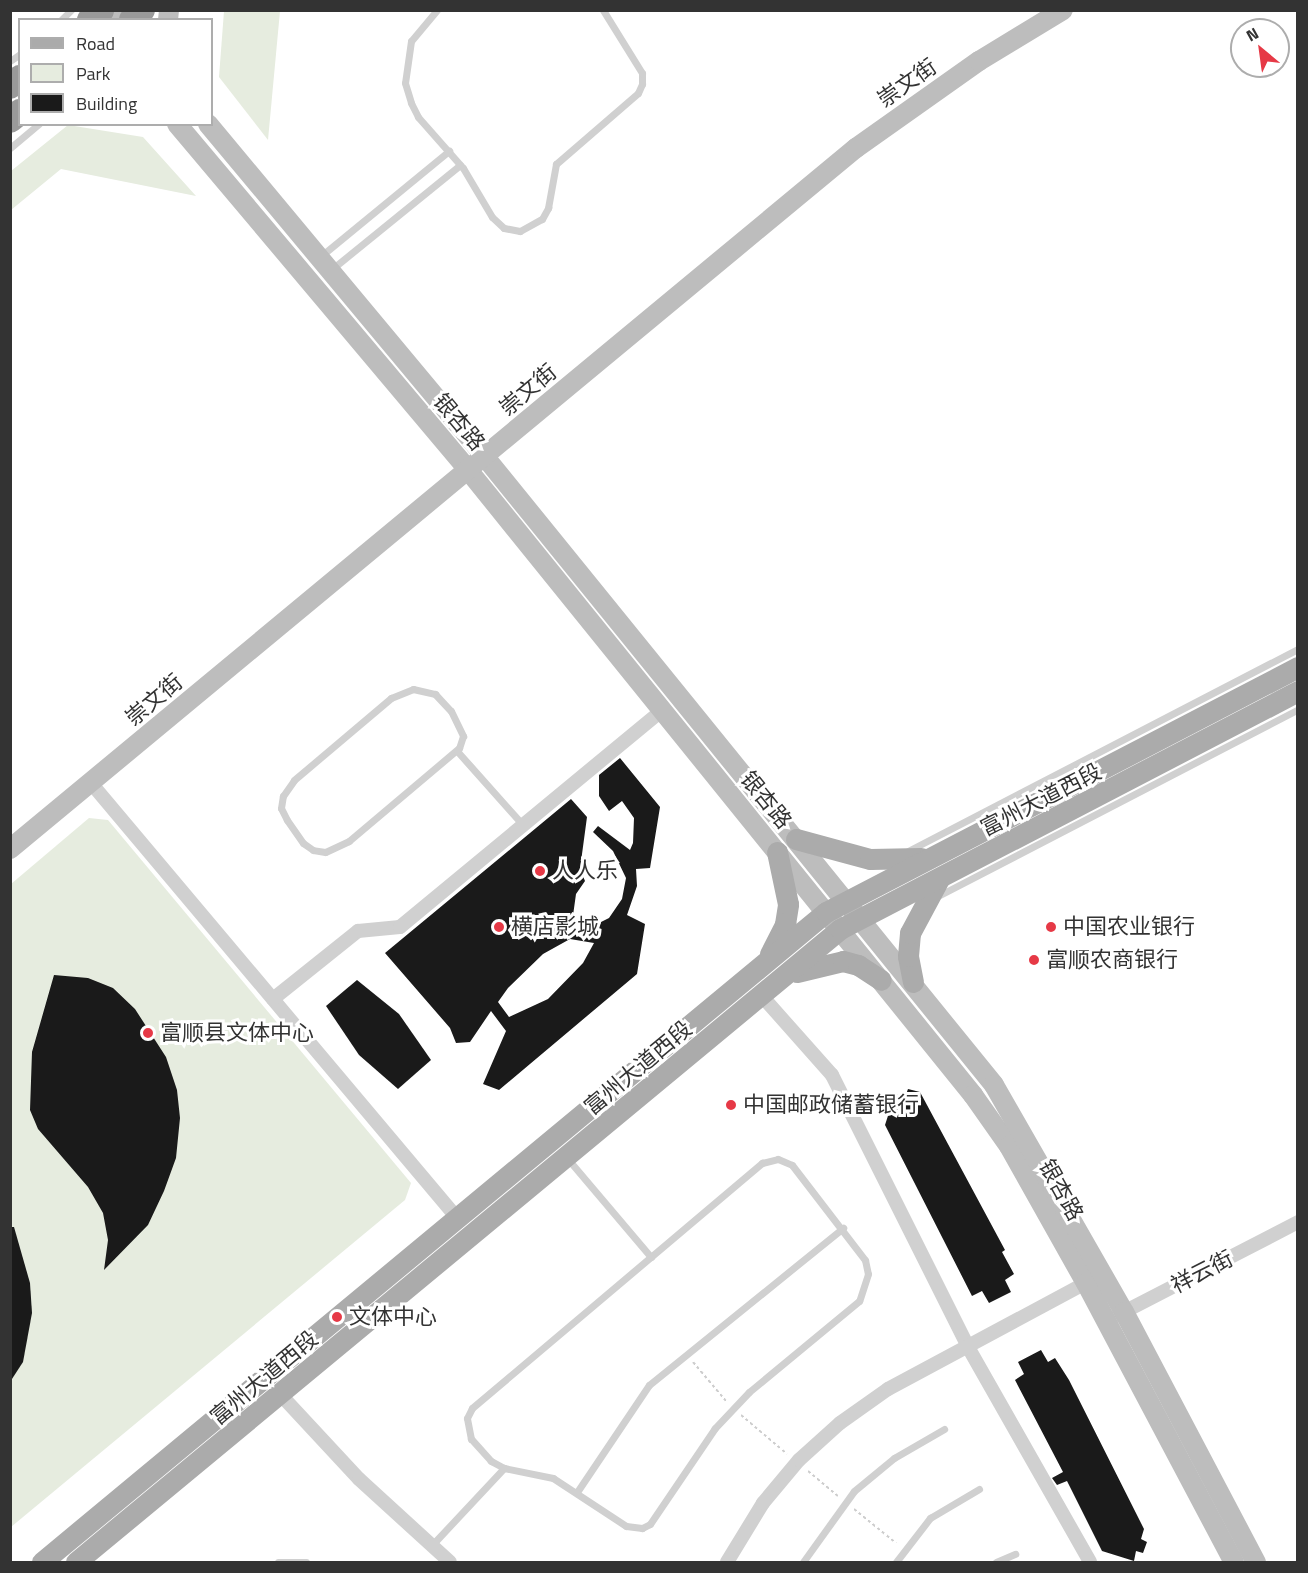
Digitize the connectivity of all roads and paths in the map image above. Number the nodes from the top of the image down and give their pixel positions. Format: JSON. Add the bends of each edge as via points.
{"nodes":[{"id":1,"x":437,"y":10,"type":"edge"},
{"id":2,"x":603,"y":10,"type":"edge"},
{"id":3,"x":1063,"y":10,"type":"edge"},
{"id":4,"x":37,"y":126,"type":"edge"},
{"id":5,"x":179,"y":126,"type":"edge"},
{"id":6,"x":210,"y":126,"type":"edge"},
{"id":7,"x":10,"y":148,"type":"edge"},
{"id":8,"x":449,"y":151,"type":"junction"},
{"id":9,"x":460,"y":165,"type":"junction"},
{"id":10,"x":325,"y":264,"type":"junction"},
{"id":11,"x":485,"y":457,"type":"junction"},
{"id":12,"x":468,"y":471,"type":"junction"},
{"id":13,"x":1298,"y":649,"type":"edge"},
{"id":14,"x":1298,"y":667,"type":"edge"},
{"id":15,"x":1298,"y":691,"type":"edge"},
{"id":16,"x":662,"y":710,"type":"junction"},
{"id":17,"x":1298,"y":710,"type":"edge"},
{"id":18,"x":457,"y":751,"type":"junction"},
{"id":19,"x":91,"y":783,"type":"junction"},
{"id":20,"x":523,"y":825,"type":"junction"},
{"id":21,"x":796,"y":839,"type":"junction"},
{"id":22,"x":10,"y":849,"type":"edge"},
{"id":23,"x":777,"y":852,"type":"junction"},
{"id":24,"x":930,"y":857,"type":"junction"},
{"id":25,"x":891,"y":860,"type":"junction"},
{"id":26,"x":942,"y":875,"type":"junction"},
{"id":27,"x":847,"y":900,"type":"junction"},
{"id":28,"x":923,"y":904,"type":"junction"},
{"id":29,"x":826,"y":912,"type":"junction"},
{"id":30,"x":861,"y":918,"type":"junction"},
{"id":31,"x":840,"y":929,"type":"junction"},
{"id":32,"x":764,"y":964,"type":"junction"},
{"id":33,"x":780,"y":980,"type":"junction"},
{"id":34,"x":881,"y":980,"type":"junction"},
{"id":35,"x":914,"y":982,"type":"junction"},
{"id":36,"x":761,"y":995,"type":"junction"},
{"id":37,"x":273,"y":999,"type":"junction"},
{"id":38,"x":566,"y":1157,"type":"junction"},
{"id":39,"x":457,"y":1218,"type":"junction"},
{"id":40,"x":1298,"y":1222,"type":"edge"},
{"id":41,"x":843,"y":1228,"type":"junction"},
{"id":42,"x":651,"y":1257,"type":"junction"},
{"id":43,"x":1086,"y":1283,"type":"junction"},
{"id":44,"x":1124,"y":1312,"type":"junction"},
{"id":45,"x":1106,"y":1321,"type":"junction"},
{"id":46,"x":968,"y":1347,"type":"junction"},
{"id":47,"x":280,"y":1394,"type":"junction"},
{"id":48,"x":944,"y":1430,"type":"dead end"},
{"id":49,"x":504,"y":1468,"type":"junction"},
{"id":50,"x":979,"y":1489,"type":"dead end"},
{"id":51,"x":577,"y":1492,"type":"junction"},
{"id":52,"x":431,"y":1546,"type":"junction"},
{"id":53,"x":1015,"y":1554,"type":"dead end"},
{"id":54,"x":42,"y":1563,"type":"edge"},
{"id":55,"x":76,"y":1563,"type":"edge"},
{"id":56,"x":278,"y":1563,"type":"edge"},
{"id":57,"x":306,"y":1563,"type":"edge"},
{"id":58,"x":450,"y":1563,"type":"edge"},
{"id":59,"x":727,"y":1563,"type":"edge"},
{"id":60,"x":803,"y":1563,"type":"edge"},
{"id":61,"x":896,"y":1563,"type":"edge"},
{"id":62,"x":996,"y":1563,"type":"edge"},
{"id":63,"x":1090,"y":1563,"type":"edge"},
{"id":64,"x":1234,"y":1563,"type":"edge"},
{"id":65,"x":1256,"y":1563,"type":"edge"}],
"edges":[{"from":1,"to":8,"type":"lane","via":[[411,41],[405,83],[418,117]]},
{"from":2,"to":9,"type":"lane","via":[[642,73],[642,84],[638,93],[556,164],[548,208],[542,219],[520,231],[504,228],[492,217]]},
{"from":3,"to":11,"type":"main road","name":"崇文街","via":[[979,61],[856,148]]},
{"from":4,"to":7,"type":"lane"},
{"from":5,"to":12,"type":"main road","name":"银杏路"},
{"from":6,"to":10,"type":"main road","name":"银杏路"},
{"from":8,"to":9,"type":"lane"},
{"from":8,"to":10,"type":"lane"},
{"from":9,"to":10,"type":"lane"},
{"from":10,"to":11,"type":"main road","name":"银杏路"},
{"from":11,"to":12,"type":"main road","name":"崇文街"},
{"from":11,"to":21,"type":"main road","name":"银杏路"},
{"from":12,"to":16,"type":"main road","name":"银杏路"},
{"from":12,"to":19,"type":"main road","name":"崇文街"},
{"from":13,"to":25,"type":"lane"},
{"from":14,"to":24,"type":"main road","name":"富州大道西段"},
{"from":15,"to":26,"type":"main road","name":"富州大道西段"},
{"from":16,"to":20,"type":"street"},
{"from":16,"to":23,"type":"main road","name":"银杏路"},
{"from":17,"to":28,"type":"lane"},
{"from":18,"to":18,"type":"lane","via":[[463,736],[460,723],[435,694],[412,688],[391,698],[294,780],[283,795],[281,808],[303,843],[325,852],[337,849]]},
{"from":18,"to":20,"type":"lane"},
{"from":19,"to":22,"type":"main road","name":"崇文街"},
{"from":19,"to":37,"type":"street"},
{"from":20,"to":37,"type":"street","via":[[400,927],[358,931]]},
{"from":21,"to":25,"type":"main road","via":[[847,855]]},
{"from":21,"to":27,"type":"main road","name":"银杏路"},
{"from":23,"to":29,"type":"main road","name":"银杏路"},
{"from":23,"to":32,"type":"main road","via":[[788,904],[778,942]]},
{"from":24,"to":25,"type":"main road"},
{"from":24,"to":27,"type":"main road","name":"富州大道西段"},
{"from":26,"to":28,"type":"main road"},
{"from":26,"to":30,"type":"main road","name":"富州大道西段"},
{"from":27,"to":29,"type":"main road","name":"富州大道西段"},
{"from":27,"to":30,"type":"main road","name":"银杏路"},
{"from":28,"to":35,"type":"main road","via":[[910,933],[908,956]]},
{"from":29,"to":31,"type":"main road","name":"银杏路"},
{"from":29,"to":32,"type":"main road","name":"富州大道西段"},
{"from":30,"to":31,"type":"main road","name":"富州大道西段"},
{"from":30,"to":35,"type":"main road","name":"银杏路"},
{"from":31,"to":33,"type":"main road","name":"富州大道西段"},
{"from":31,"to":34,"type":"main road","name":"银杏路"},
{"from":32,"to":39,"type":"main road","name":"富州大道西段"},
{"from":33,"to":34,"type":"main road","via":[[809,967],[843,961],[858,965]]},
{"from":33,"to":36,"type":"main road","name":"富州大道西段"},
{"from":34,"to":43,"type":"main road","name":"银杏路","via":[[1009,1146]]},
{"from":35,"to":44,"type":"main road","name":"银杏路","via":[[994,1084]]},
{"from":36,"to":38,"type":"main road","name":"富州大道西段"},
{"from":36,"to":46,"type":"street","via":[[832,1075]]},
{"from":37,"to":39,"type":"street"},
{"from":38,"to":42,"type":"lane"},
{"from":38,"to":47,"type":"main road","name":"富州大道西段"},
{"from":39,"to":54,"type":"main road","name":"富州大道西段"},
{"from":40,"to":44,"type":"street","name":"祥云街"},
{"from":41,"to":42,"type":"lane","via":[[792,1165],[769,1159]]},
{"from":41,"to":51,"type":"lane","via":[[649,1385]]},
{"from":41,"to":51,"type":"lane","via":[[865,1260],[868,1274],[859,1301],[749,1392],[715,1428],[650,1524],[642,1528],[626,1526]]},
{"from":42,"to":49,"type":"lane","via":[[472,1408],[467,1418],[471,1439],[491,1461]]},
{"from":43,"to":45,"type":"main road","name":"银杏路"},
{"from":43,"to":46,"type":"street"},
{"from":44,"to":45,"type":"street","name":"祥云街"},
{"from":44,"to":65,"type":"main road","name":"银杏路"},
{"from":45,"to":64,"type":"main road","name":"银杏路"},
{"from":46,"to":59,"type":"street","via":[[888,1389],[840,1423],[799,1460],[763,1503]]},
{"from":46,"to":63,"type":"street"},
{"from":47,"to":52,"type":"street","via":[[358,1479]]},
{"from":47,"to":55,"type":"main road","name":"富州大道西段"},
{"from":48,"to":60,"type":"lane","via":[[894,1458],[854,1491]]},
{"from":49,"to":51,"type":"lane","via":[[553,1478]]},
{"from":49,"to":52,"type":"lane"},
{"from":50,"to":61,"type":"lane","via":[[930,1518]]},
{"from":52,"to":58,"type":"street"},
{"from":53,"to":62,"type":"lane"},
{"from":56,"to":57,"type":"lane"}]}
